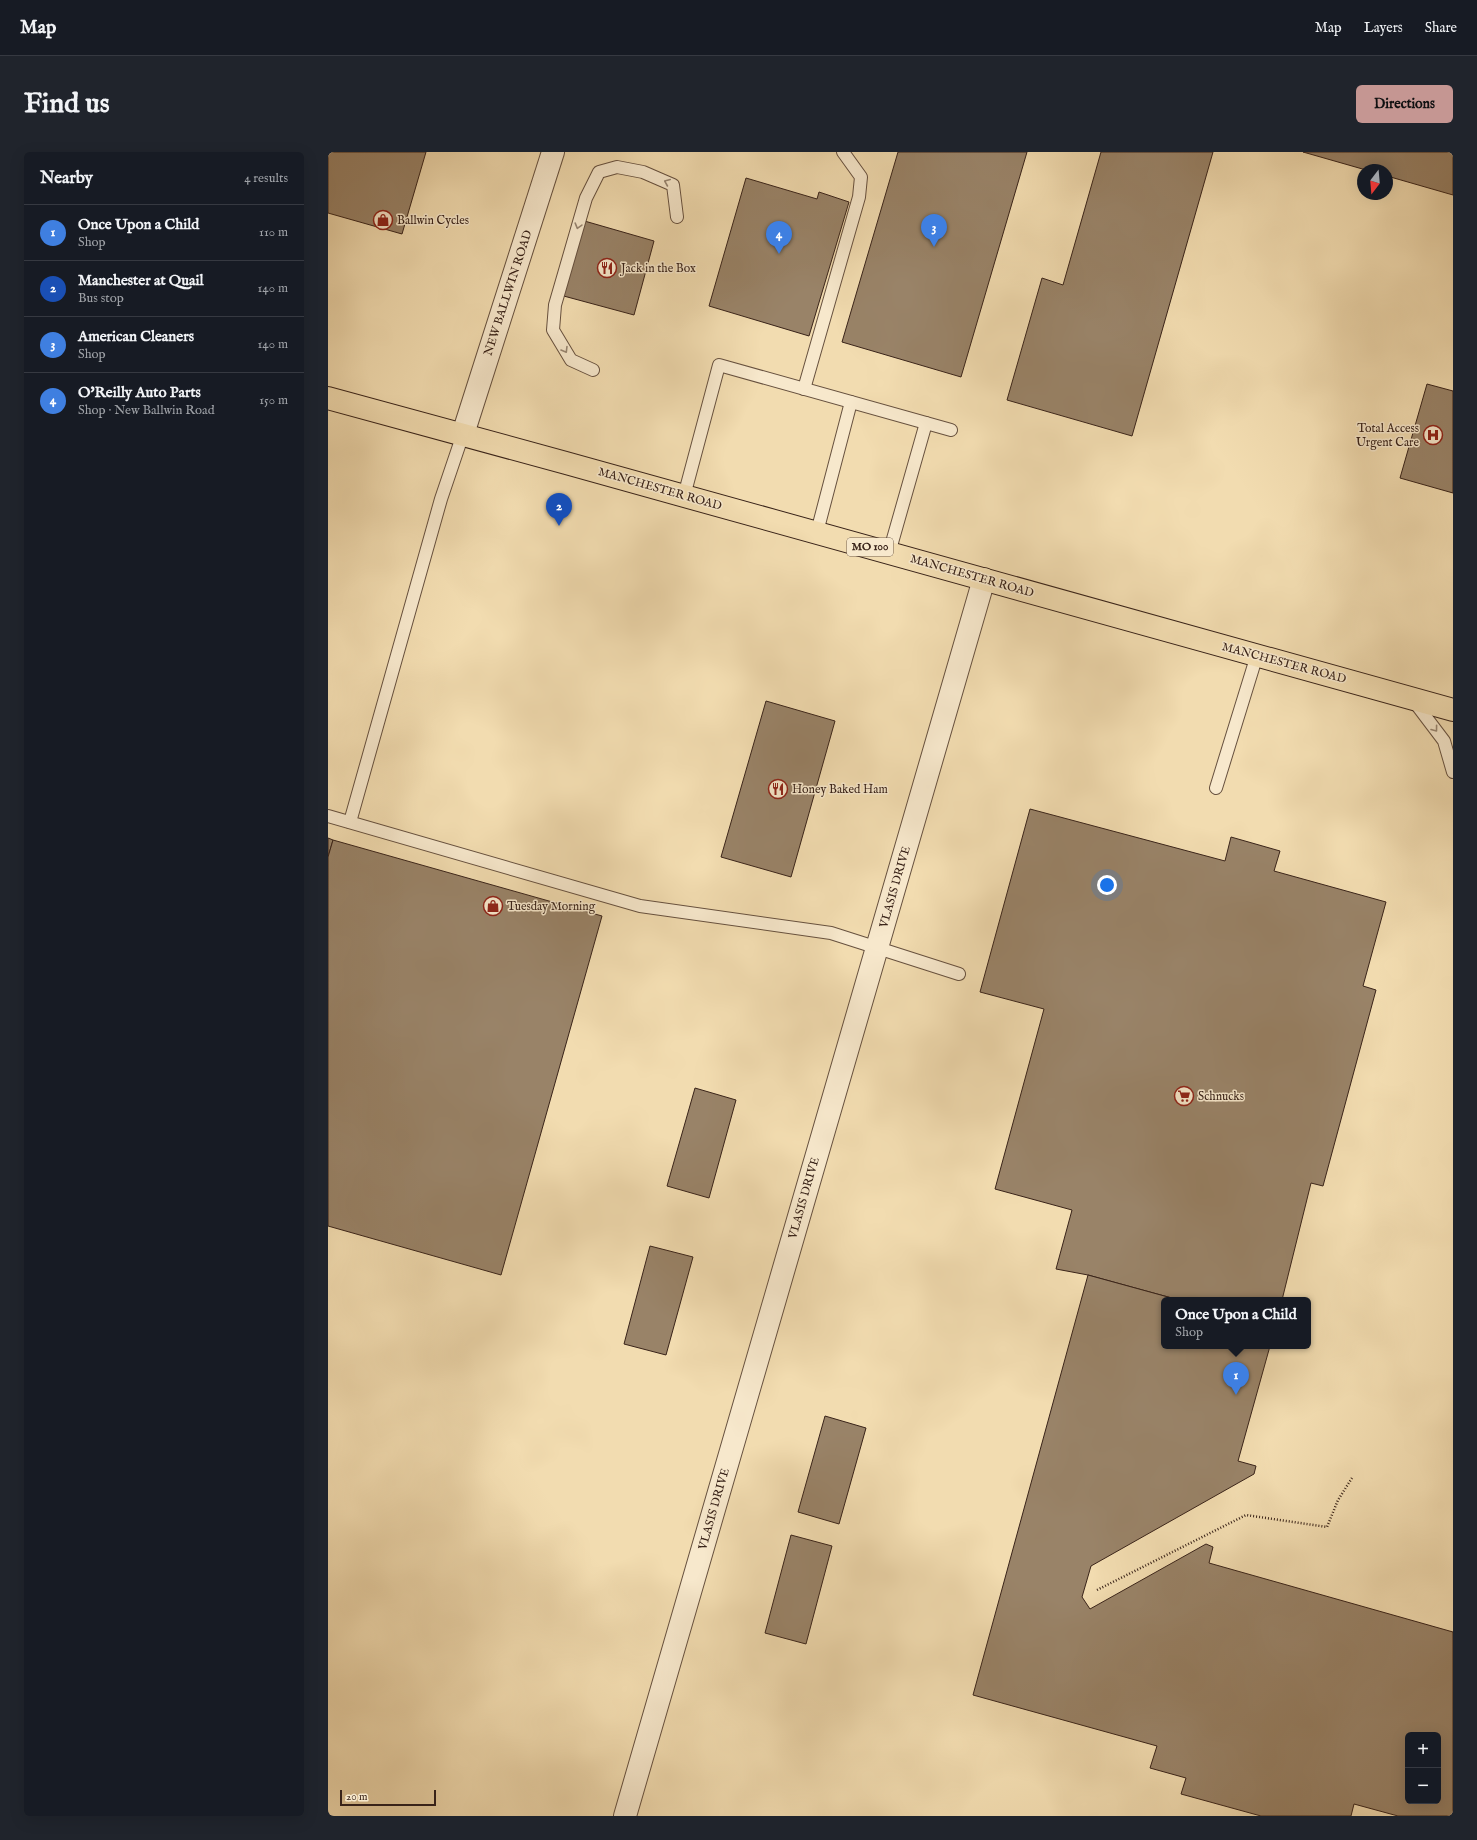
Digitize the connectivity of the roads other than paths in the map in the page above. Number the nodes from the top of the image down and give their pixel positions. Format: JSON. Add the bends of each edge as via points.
{"nodes":[{"id":1,"x":553,"y":152,"type":"edge"},
{"id":2,"x":843,"y":152,"type":"edge"},
{"id":3,"x":677,"y":217,"type":"dead end"},
{"id":4,"x":593,"y":370,"type":"dead end"},
{"id":5,"x":804,"y":389,"type":"junction"},
{"id":6,"x":328,"y":398,"type":"edge"},
{"id":7,"x":851,"y":402,"type":"junction"},
{"id":8,"x":926,"y":423,"type":"junction"},
{"id":9,"x":952,"y":430,"type":"dead end"},
{"id":10,"x":463,"y":434,"type":"junction"},
{"id":11,"x":684,"y":496,"type":"junction"},
{"id":12,"x":817,"y":532,"type":"junction"},
{"id":13,"x":889,"y":553,"type":"junction"},
{"id":14,"x":984,"y":579,"type":"junction"},
{"id":15,"x":1257,"y":655,"type":"junction"},
{"id":16,"x":1411,"y":698,"type":"junction"},
{"id":17,"x":1453,"y":710,"type":"edge"},
{"id":18,"x":1453,"y":772,"type":"edge"},
{"id":19,"x":1216,"y":788,"type":"dead end"},
{"id":20,"x":328,"y":816,"type":"edge"},
{"id":21,"x":350,"y":822,"type":"junction"},
{"id":22,"x":877,"y":948,"type":"junction"},
{"id":23,"x":959,"y":974,"type":"dead end"},
{"id":24,"x":624,"y":1816,"type":"edge"}],
"edges":[{"from":1,"to":10,"type":"street","name":"NEW BALLWIN ROAD"},
{"from":2,"to":5,"type":"lane","via":[[861,177],[859,197]]},
{"from":3,"to":4,"type":"lane","one_way":true,"via":[[673,185],[643,172],[617,167],[599,172],[586,198],[568,259],[555,305],[553,330],[571,360]]},
{"from":5,"to":7,"type":"lane"},
{"from":5,"to":11,"type":"lane","via":[[720,365]]},
{"from":6,"to":10,"type":"highway","name":"MANCHESTER ROAD","number":"MO 100"},
{"from":7,"to":8,"type":"lane"},
{"from":7,"to":12,"type":"lane"},
{"from":8,"to":9,"type":"lane"},
{"from":8,"to":13,"type":"lane"},
{"from":10,"to":11,"type":"highway","name":"MANCHESTER ROAD","number":"MO 100"},
{"from":10,"to":21,"type":"lane","via":[[441,499]]},
{"from":11,"to":12,"type":"highway","name":"MANCHESTER ROAD","number":"MO 100"},
{"from":12,"to":13,"type":"highway","name":"MANCHESTER ROAD","number":"MO 100"},
{"from":13,"to":14,"type":"highway","name":"MANCHESTER ROAD","number":"MO 100"},
{"from":14,"to":15,"type":"highway","name":"MANCHESTER ROAD","number":"MO 100"},
{"from":14,"to":22,"type":"street","name":"VLASIS DRIVE"},
{"from":15,"to":16,"type":"highway","name":"MANCHESTER ROAD","number":"MO 100"},
{"from":15,"to":19,"type":"lane"},
{"from":16,"to":17,"type":"highway","name":"MANCHESTER ROAD","number":"MO 100"},
{"from":16,"to":18,"type":"lane","one_way":true,"via":[[1444,741]]},
{"from":20,"to":21,"type":"lane"},
{"from":21,"to":22,"type":"lane","via":[[640,906],[831,933]]},
{"from":22,"to":23,"type":"lane"},
{"from":22,"to":24,"type":"street","name":"VLASIS DRIVE"}]}
